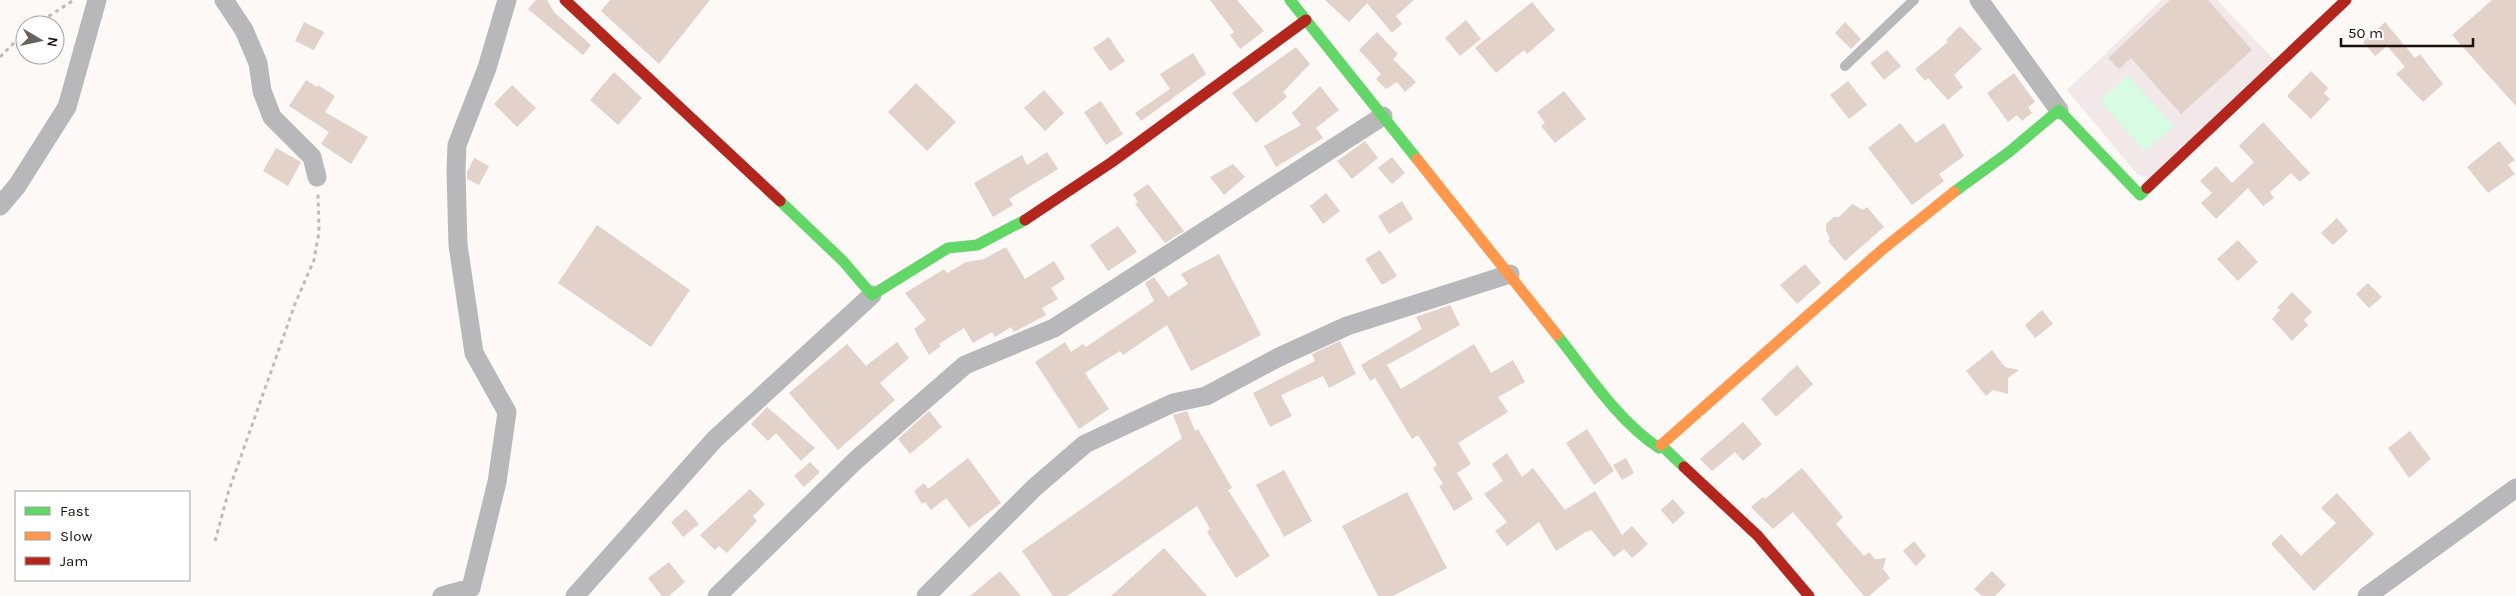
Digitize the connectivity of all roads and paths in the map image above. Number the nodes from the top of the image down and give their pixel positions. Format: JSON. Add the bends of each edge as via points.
{"nodes":[{"id":1,"x":74,"y":0,"type":"edge"},
{"id":2,"x":97,"y":0,"type":"edge"},
{"id":3,"x":224,"y":0,"type":"edge"},
{"id":4,"x":507,"y":0,"type":"edge"},
{"id":5,"x":565,"y":0,"type":"edge"},
{"id":6,"x":1914,"y":0,"type":"edge"},
{"id":7,"x":1979,"y":0,"type":"edge"},
{"id":8,"x":2346,"y":0,"type":"edge"},
{"id":9,"x":1294,"y":2,"type":"edge"},
{"id":10,"x":51,"y":15,"type":"edge"},
{"id":11,"x":1306,"y":20,"type":"junction"},
{"id":12,"x":15,"y":42,"type":"edge"},
{"id":13,"x":0,"y":57,"type":"edge"},
{"id":14,"x":1846,"y":66,"type":"dead end"},
{"id":15,"x":2058,"y":110,"type":"junction"},
{"id":16,"x":1383,"y":116,"type":"junction"},
{"id":17,"x":317,"y":177,"type":"joint"},
{"id":18,"x":0,"y":206,"type":"edge"},
{"id":19,"x":1510,"y":274,"type":"junction"},
{"id":20,"x":872,"y":295,"type":"junction"},
{"id":21,"x":1661,"y":445,"type":"junction"},
{"id":22,"x":2516,"y":488,"type":"edge"},
{"id":23,"x":215,"y":541,"type":"dead end"},
{"id":24,"x":442,"y":596,"type":"edge"},
{"id":25,"x":575,"y":596,"type":"edge"},
{"id":26,"x":717,"y":596,"type":"edge"},
{"id":27,"x":926,"y":596,"type":"edge"},
{"id":28,"x":1809,"y":596,"type":"edge"},
{"id":29,"x":2367,"y":596,"type":"edge"}],
"edges":[{"from":1,"to":10,"type":"path"},
{"from":2,"to":18,"type":"street","via":[[67,107],[17,186]]},
{"from":3,"to":17,"type":"street","via":[[244,30],[258,63],[262,91],[272,118],[312,157]]},
{"from":4,"to":24,"type":"street","via":[[457,145],[456,171],[458,245],[474,353],[507,412],[497,482],[471,588]]},
{"from":5,"to":20,"type":"street","via":[[843,262]]},
{"from":6,"to":14,"type":"lane"},
{"from":7,"to":15,"type":"street"},
{"from":8,"to":15,"type":"street","via":[[2140,195]]},
{"from":9,"to":11,"type":"street"},
{"from":11,"to":16,"type":"street"},
{"from":11,"to":20,"type":"street","via":[[1040,212],[976,244],[948,248]]},
{"from":12,"to":13,"type":"path"},
{"from":15,"to":21,"type":"street","via":[[2010,152],[1883,249]]},
{"from":16,"to":19,"type":"street"},
{"from":16,"to":26,"type":"street","via":[[1054,328],[965,366],[856,460]]},
{"from":17,"to":23,"type":"path","via":[[319,232],[314,260],[295,304],[229,490]]},
{"from":19,"to":21,"type":"street","via":[[1618,411],[1644,438],[1659,448]]},
{"from":19,"to":27,"type":"street","via":[[1347,326],[1206,396],[1173,403],[1085,444],[1034,488]]},
{"from":20,"to":25,"type":"street","via":[[715,439]]},
{"from":21,"to":28,"type":"street","via":[[1751,530],[1798,579]]},
{"from":22,"to":29,"type":"street"}]}
